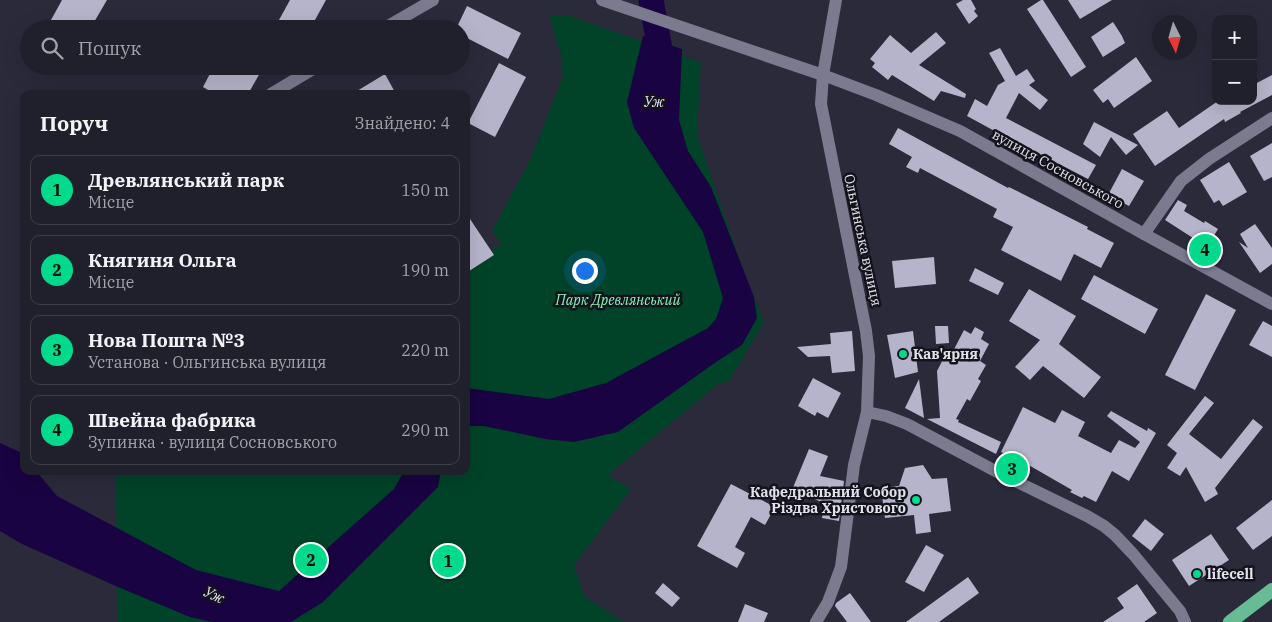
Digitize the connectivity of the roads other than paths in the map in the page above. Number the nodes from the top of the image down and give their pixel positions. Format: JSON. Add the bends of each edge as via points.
{"nodes":[{"id":1,"x":432,"y":0,"type":"edge"},
{"id":2,"x":602,"y":0,"type":"edge"},
{"id":3,"x":836,"y":0,"type":"edge"},
{"id":4,"x":398,"y":20,"type":"edge"},
{"id":5,"x":303,"y":75,"type":"edge"},
{"id":6,"x":822,"y":75,"type":"junction"},
{"id":7,"x":278,"y":90,"type":"edge"},
{"id":8,"x":1272,"y":118,"type":"edge"},
{"id":9,"x":1144,"y":234,"type":"junction"},
{"id":10,"x":1272,"y":304,"type":"edge"},
{"id":11,"x":867,"y":412,"type":"junction"},
{"id":12,"x":1272,"y":590,"type":"edge"},
{"id":13,"x":816,"y":622,"type":"edge"},
{"id":14,"x":1186,"y":622,"type":"edge"},
{"id":15,"x":1230,"y":622,"type":"edge"}],
"edges":[{"from":1,"to":4,"type":"street"},
{"from":2,"to":6,"type":"street","name":"вулиця Сосновського"},
{"from":3,"to":6,"type":"street","name":"Ольгинська вулиця"},
{"from":5,"to":7,"type":"street"},
{"from":6,"to":9,"type":"street","name":"вулиця Сосновського","via":[[960,131]]},
{"from":6,"to":11,"type":"street","name":"Ольгинська вулиця","via":[[821,104],[866,331],[869,356]]},
{"from":8,"to":9,"type":"street","via":[[1181,180]]},
{"from":9,"to":10,"type":"street","name":"вулиця Сосновського"},
{"from":11,"to":13,"type":"street","name":"Ольгинська вулиця","via":[[854,465],[841,567],[828,602]]},
{"from":11,"to":14,"type":"street","via":[[907,424],[1104,526],[1133,554]]},
{"from":12,"to":15,"type":"highway"}]}
